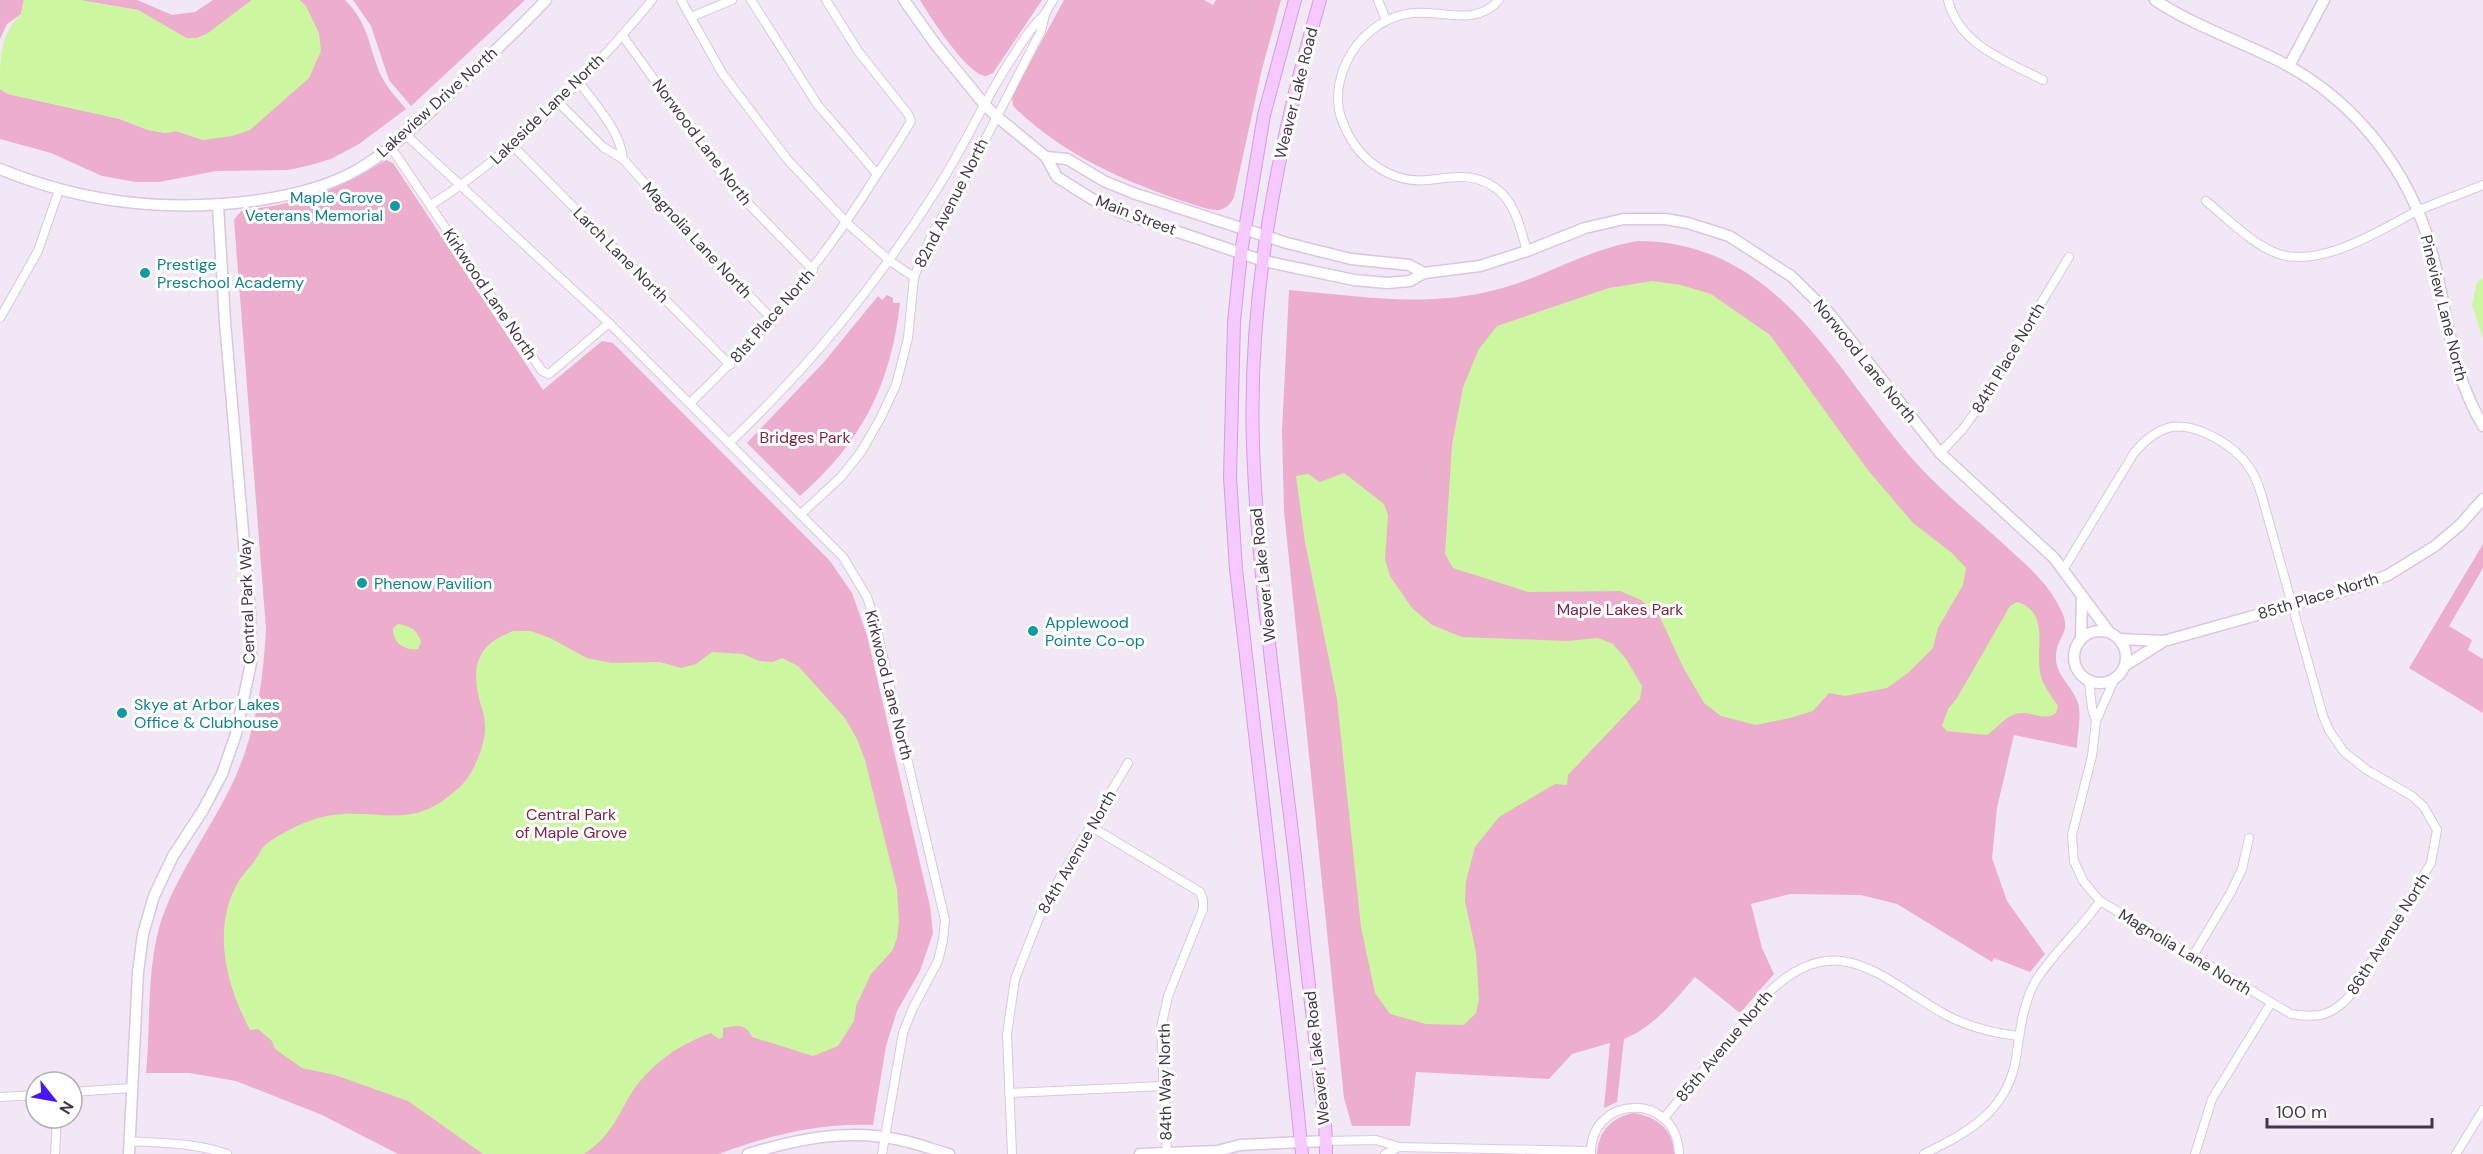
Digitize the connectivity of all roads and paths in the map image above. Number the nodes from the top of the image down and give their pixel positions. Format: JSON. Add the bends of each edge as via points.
{"nodes":[{"id":1,"x":546,"y":0,"type":"edge"},
{"id":2,"x":652,"y":0,"type":"edge"},
{"id":3,"x":681,"y":0,"type":"edge"},
{"id":4,"x":732,"y":0,"type":"edge"},
{"id":5,"x":751,"y":0,"type":"edge"},
{"id":6,"x":826,"y":0,"type":"edge"},
{"id":7,"x":904,"y":0,"type":"edge"},
{"id":8,"x":1053,"y":0,"type":"edge"},
{"id":9,"x":1295,"y":0,"type":"edge"},
{"id":10,"x":1320,"y":0,"type":"edge"},
{"id":11,"x":1378,"y":0,"type":"edge"},
{"id":12,"x":1498,"y":0,"type":"edge"},
{"id":13,"x":1948,"y":0,"type":"edge"},
{"id":14,"x":2155,"y":0,"type":"edge"},
{"id":15,"x":2324,"y":0,"type":"edge"},
{"id":16,"x":1045,"y":14,"type":"junction"},
{"id":17,"x":691,"y":17,"type":"junction"},
{"id":18,"x":1386,"y":20,"type":"junction"},
{"id":19,"x":622,"y":35,"type":"junction"},
{"id":20,"x":2289,"y":66,"type":"junction"},
{"id":21,"x":2043,"y":81,"type":"dead end"},
{"id":22,"x":579,"y":82,"type":"junction"},
{"id":23,"x":558,"y":102,"type":"junction"},
{"id":24,"x":984,"y":104,"type":"junction"},
{"id":25,"x":996,"y":116,"type":"junction"},
{"id":26,"x":405,"y":134,"type":"junction"},
{"id":27,"x":390,"y":146,"type":"junction"},
{"id":28,"x":512,"y":146,"type":"junction"},
{"id":29,"x":1046,"y":157,"type":"junction"},
{"id":30,"x":623,"y":159,"type":"junction"},
{"id":31,"x":0,"y":169,"type":"edge"},
{"id":32,"x":877,"y":174,"type":"junction"},
{"id":33,"x":2483,"y":185,"type":"edge"},
{"id":34,"x":461,"y":186,"type":"junction"},
{"id":35,"x":59,"y":190,"type":"junction"},
{"id":36,"x":2205,"y":201,"type":"dead end"},
{"id":37,"x":218,"y":205,"type":"junction"},
{"id":38,"x":431,"y":205,"type":"junction"},
{"id":39,"x":2417,"y":211,"type":"junction"},
{"id":40,"x":847,"y":223,"type":"junction"},
{"id":41,"x":1245,"y":229,"type":"junction"},
{"id":42,"x":1268,"y":236,"type":"junction"},
{"id":43,"x":1527,"y":251,"type":"junction"},
{"id":44,"x":1241,"y":253,"type":"junction"},
{"id":45,"x":2069,"y":257,"type":"dead end"},
{"id":46,"x":890,"y":261,"type":"junction"},
{"id":47,"x":1264,"y":261,"type":"junction"},
{"id":48,"x":813,"y":270,"type":"junction"},
{"id":49,"x":1424,"y":273,"type":"junction"},
{"id":50,"x":914,"y":277,"type":"junction"},
{"id":51,"x":0,"y":318,"type":"edge"},
{"id":52,"x":772,"y":319,"type":"junction"},
{"id":53,"x":609,"y":322,"type":"junction"},
{"id":54,"x":729,"y":365,"type":"junction"},
{"id":55,"x":690,"y":403,"type":"junction"},
{"id":56,"x":2483,"y":426,"type":"edge"},
{"id":57,"x":729,"y":442,"type":"junction"},
{"id":58,"x":1940,"y":453,"type":"junction"},
{"id":59,"x":2483,"y":499,"type":"edge"},
{"id":60,"x":801,"y":514,"type":"junction"},
{"id":61,"x":2063,"y":570,"type":"junction"},
{"id":62,"x":2082,"y":598,"type":"junction"},
{"id":63,"x":2293,"y":606,"type":"junction"},
{"id":64,"x":2109,"y":632,"type":"junction"},
{"id":65,"x":2081,"y":639,"type":"junction"},
{"id":66,"x":2119,"y":639,"type":"junction"},
{"id":67,"x":2164,"y":641,"type":"junction"},
{"id":68,"x":2126,"y":665,"type":"junction"},
{"id":69,"x":2114,"y":680,"type":"junction"},
{"id":70,"x":2089,"y":681,"type":"junction"},
{"id":71,"x":2096,"y":721,"type":"junction"},
{"id":72,"x":1128,"y":763,"type":"dead end"},
{"id":73,"x":1090,"y":826,"type":"junction"},
{"id":74,"x":2249,"y":838,"type":"dead end"},
{"id":75,"x":2100,"y":901,"type":"junction"},
{"id":76,"x":2193,"y":956,"type":"junction"},
{"id":77,"x":2271,"y":1003,"type":"junction"},
{"id":78,"x":2018,"y":1036,"type":"junction"},
{"id":79,"x":1163,"y":1086,"type":"junction"},
{"id":80,"x":131,"y":1088,"type":"junction"},
{"id":81,"x":84,"y":1091,"type":"edge"},
{"id":82,"x":1009,"y":1093,"type":"junction"},
{"id":83,"x":24,"y":1096,"type":"edge"},
{"id":84,"x":0,"y":1098,"type":"edge"},
{"id":85,"x":2483,"y":1110,"type":"edge"},
{"id":86,"x":1664,"y":1118,"type":"junction"},
{"id":87,"x":2480,"y":1121,"type":"edge"},
{"id":88,"x":56,"y":1130,"type":"edge"},
{"id":89,"x":885,"y":1137,"type":"junction"},
{"id":90,"x":129,"y":1141,"type":"junction"},
{"id":91,"x":1399,"y":1147,"type":"junction"},
{"id":92,"x":1302,"y":1148,"type":"edge"},
{"id":93,"x":1326,"y":1148,"type":"edge"},
{"id":94,"x":191,"y":1150,"type":"edge"},
{"id":95,"x":1468,"y":1151,"type":"edge"},
{"id":96,"x":1219,"y":1152,"type":"edge"},
{"id":97,"x":1166,"y":1153,"type":"edge"},
{"id":98,"x":1591,"y":1153,"type":"edge"},
{"id":99,"x":55,"y":1154,"type":"edge"},
{"id":100,"x":129,"y":1154,"type":"edge"},
{"id":101,"x":227,"y":1154,"type":"edge"},
{"id":102,"x":747,"y":1154,"type":"edge"},
{"id":103,"x":882,"y":1154,"type":"edge"},
{"id":104,"x":950,"y":1154,"type":"edge"},
{"id":105,"x":1012,"y":1154,"type":"edge"},
{"id":106,"x":1140,"y":1154,"type":"edge"},
{"id":107,"x":1385,"y":1154,"type":"edge"},
{"id":108,"x":1679,"y":1154,"type":"edge"},
{"id":109,"x":1924,"y":1154,"type":"edge"},
{"id":110,"x":2195,"y":1154,"type":"edge"},
{"id":111,"x":2456,"y":1154,"type":"edge"}],
"edges":[{"from":1,"to":26,"type":"street","name":"Lakeview Drive North"},
{"from":2,"to":19,"type":"street","name":"Lakeside Lane North"},
{"from":3,"to":17,"type":"street"},
{"from":4,"to":17,"type":"street"},
{"from":5,"to":32,"type":"street","via":[[817,104]]},
{"from":6,"to":32,"type":"street","name":"81st Place North","via":[[858,51],[911,121]]},
{"from":7,"to":24,"type":"street","name":"Main Street"},
{"from":8,"to":16,"type":"street","name":"82nd Avenue North"},
{"from":9,"to":41,"type":"main road","name":"Weaver Lake Road","via":[[1264,115]]},
{"from":10,"to":42,"type":"main road","name":"Weaver Lake Road","via":[[1280,150]]},
{"from":11,"to":18,"type":"street"},
{"from":12,"to":18,"type":"street","via":[[1475,16],[1412,14]]},
{"from":13,"to":21,"type":"street","via":[[1960,28],[1971,40]]},
{"from":14,"to":20,"type":"street","name":"Pineview Lane North"},
{"from":15,"to":20,"type":"street"},
{"from":16,"to":24,"type":"street","name":"82nd Avenue North","via":[[1032,26]]},
{"from":16,"to":25,"type":"street","name":"82nd Avenue North","via":[[1041,31]]},
{"from":17,"to":40,"type":"street","via":[[722,73],[780,150]]},
{"from":18,"to":43,"type":"street","via":[[1364,36],[1341,75],[1340,114],[1347,135],[1375,166],[1407,180],[1462,175],[1482,180],[1500,191],[1512,208]]},
{"from":19,"to":22,"type":"street","name":"Lakeside Lane North"},
{"from":19,"to":48,"type":"street","name":"Norwood Lane North","via":[[731,186]]},
{"from":20,"to":39,"type":"street","name":"Pineview Lane North","via":[[2327,91],[2378,142]]},
{"from":22,"to":23,"type":"street","name":"Lakeside Lane North"},
{"from":22,"to":30,"type":"street","name":"Magnolia Lane North","via":[[618,135]]},
{"from":23,"to":28,"type":"street","name":"Lakeside Lane North"},
{"from":23,"to":30,"type":"street","name":"Magnolia Lane North","via":[[603,147]]},
{"from":24,"to":25,"type":"street","name":"Main Street"},
{"from":24,"to":46,"type":"street","name":"82nd Avenue North","via":[[938,188]]},
{"from":25,"to":29,"type":"street","name":"Main Street"},
{"from":25,"to":50,"type":"street","name":"82nd Avenue North","via":[[933,231]]},
{"from":26,"to":27,"type":"street","name":"Lakeview Drive North"},
{"from":26,"to":34,"type":"street","name":"Kirkwood Lane North"},
{"from":27,"to":37,"type":"street","name":"Lakeview Drive North","via":[[357,171],[315,189]]},
{"from":27,"to":38,"type":"street","name":"Kirkwood Lane North"},
{"from":28,"to":34,"type":"street","name":"Lakeside Lane North"},
{"from":28,"to":54,"type":"street","name":"Larch Lane North"},
{"from":29,"to":41,"type":"street","name":"Main Street","via":[[1067,159],[1132,193]]},
{"from":29,"to":44,"type":"street","name":"Main Street","via":[[1057,177],[1092,199]]},
{"from":30,"to":52,"type":"street","name":"Magnolia Lane North"},
{"from":31,"to":35,"type":"street","name":"Lakeview Drive North"},
{"from":32,"to":40,"type":"street","name":"81st Place North"},
{"from":33,"to":39,"type":"street"},
{"from":34,"to":38,"type":"street","name":"Lakeside Lane North"},
{"from":34,"to":53,"type":"street","name":"Kirkwood Lane North"},
{"from":35,"to":37,"type":"street","name":"Lakeview Drive North","via":[[158,207]]},
{"from":35,"to":51,"type":"street","via":[[38,251]]},
{"from":36,"to":39,"type":"street","via":[[2267,249],[2301,258],[2344,247]]},
{"from":37,"to":80,"type":"street","name":"Central Park Way","via":[[251,663],[236,734],[222,774],[173,856],[146,924],[138,972]]},
{"from":38,"to":53,"type":"street","name":"Kirkwood Lane North","via":[[542,371],[549,374]]},
{"from":39,"to":56,"type":"street","name":"Pineview Lane North","via":[[2434,260],[2453,356]]},
{"from":40,"to":46,"type":"street"},
{"from":40,"to":48,"type":"street","name":"81st Place North"},
{"from":41,"to":42,"type":"street","name":"Norwood Lane North"},
{"from":41,"to":44,"type":"main road","name":"Weaver Lake Road"},
{"from":42,"to":47,"type":"main road","name":"Weaver Lake Road"},
{"from":42,"to":49,"type":"street","name":"Norwood Lane North","via":[[1351,259],[1409,265]]},
{"from":43,"to":49,"type":"street","name":"Norwood Lane North","via":[[1480,266]]},
{"from":43,"to":58,"type":"street","name":"Norwood Lane North","via":[[1585,228],[1624,219],[1665,219],[1729,236],[1791,276],[1830,314]]},
{"from":44,"to":47,"type":"street","name":"Norwood Lane North"},
{"from":44,"to":92,"type":"main road","name":"Weaver Lake Road","via":[[1234,322],[1230,456],[1236,569]]},
{"from":45,"to":58,"type":"street","name":"84th Place North","via":[[1976,411]]},
{"from":46,"to":50,"type":"street"},
{"from":46,"to":57,"type":"street","name":"82nd Avenue North","via":[[826,343]]},
{"from":47,"to":49,"type":"street","name":"Norwood Lane North","via":[[1387,283],[1410,281]]},
{"from":47,"to":93,"type":"main road","name":"Weaver Lake Road","via":[[1254,374],[1257,539]]},
{"from":48,"to":52,"type":"street","name":"81st Place North"},
{"from":50,"to":60,"type":"street","name":"82nd Avenue North","via":[[908,338],[896,385],[880,419],[842,477]]},
{"from":52,"to":54,"type":"street","name":"81st Place North"},
{"from":53,"to":55,"type":"street","name":"Kirkwood Lane North"},
{"from":54,"to":55,"type":"street","name":"81st Place North"},
{"from":55,"to":57,"type":"street","name":"Kirkwood Lane North"},
{"from":57,"to":60,"type":"street","name":"Kirkwood Lane North"},
{"from":58,"to":61,"type":"street","name":"Norwood Lane North"},
{"from":59,"to":63,"type":"street","name":"85th Place North","via":[[2435,546],[2388,575]]},
{"from":60,"to":89,"type":"street","name":"Kirkwood Lane North","via":[[843,556],[867,597],[945,920],[938,961],[903,1033]]},
{"from":61,"to":62,"type":"street","name":"Norwood Lane North"},
{"from":61,"to":63,"type":"street","via":[[2144,441],[2173,427],[2190,428],[2235,452],[2248,465],[2256,479]]},
{"from":62,"to":64,"type":"street","name":"Norwood Lane North"},
{"from":62,"to":65,"type":"street"},
{"from":63,"to":67,"type":"street","name":"85th Place North"},
{"from":63,"to":77,"type":"street","name":"86th Avenue North","via":[[2323,716],[2336,741],[2354,761],[2412,796],[2424,807],[2437,830],[2431,863],[2343,1005],[2310,1017],[2291,1014]]},
{"from":64,"to":65,"type":"street","via":[[2091,632]]},
{"from":64,"to":66,"type":"street"},
{"from":65,"to":70,"type":"street","via":[[2074,650],[2074,662]]},
{"from":66,"to":67,"type":"street","name":"85th Place North"},
{"from":66,"to":68,"type":"street","via":[[2127,653]]},
{"from":67,"to":68,"type":"street","name":"85th Place North"},
{"from":68,"to":69,"type":"street"},
{"from":69,"to":70,"type":"street","via":[[2102,684]]},
{"from":69,"to":71,"type":"street"},
{"from":70,"to":71,"type":"street"},
{"from":71,"to":75,"type":"street","via":[[2092,756],[2072,835],[2074,861],[2083,881]]},
{"from":72,"to":73,"type":"street","name":"84th Avenue North"},
{"from":73,"to":79,"type":"street","name":"84th Way North","via":[[1200,892],[1203,900],[1203,909],[1168,996],[1161,1028]]},
{"from":73,"to":82,"type":"street","name":"84th Avenue North","via":[[1044,905],[1015,979],[1007,1034]]},
{"from":74,"to":76,"type":"street","via":[[2242,869]]},
{"from":75,"to":76,"type":"street","name":"Magnolia Lane North"},
{"from":75,"to":78,"type":"street","via":[[2036,981],[2026,999]]},
{"from":76,"to":77,"type":"street","name":"Magnolia Lane North"},
{"from":77,"to":110,"type":"street","via":[[2212,1099]]},
{"from":78,"to":86,"type":"street","name":"85th Avenue North","via":[[1964,1023],[1882,975],[1858,964],[1830,960],[1785,976]]},
{"from":78,"to":109,"type":"street","via":[[2011,1077],[1995,1106],[1969,1131]]},
{"from":79,"to":82,"type":"street"},
{"from":79,"to":97,"type":"street","name":"84th Way North"},
{"from":80,"to":81,"type":"street"},
{"from":80,"to":90,"type":"street","name":"Central Park Way"},
{"from":82,"to":105,"type":"street","name":"84th Avenue North"},
{"from":83,"to":84,"type":"street"},
{"from":85,"to":87,"type":"street"},
{"from":86,"to":98,"type":"street","name":"85th Avenue North","via":[[1631,1107],[1610,1115],[1596,1131]]},
{"from":86,"to":108,"type":"street","name":"85th Avenue North","via":[[1679,1142]]},
{"from":87,"to":111,"type":"street"},
{"from":88,"to":99,"type":"street"},
{"from":89,"to":102,"type":"street","via":[[819,1137]]},
{"from":89,"to":103,"type":"street","name":"Kirkwood Lane North"},
{"from":89,"to":104,"type":"street"},
{"from":90,"to":94,"type":"street"},
{"from":90,"to":100,"type":"street","name":"Central Park Way"},
{"from":91,"to":93,"type":"street","via":[[1376,1140]]},
{"from":91,"to":95,"type":"street"},
{"from":91,"to":107,"type":"street"},
{"from":92,"to":93,"type":"street"},
{"from":92,"to":96,"type":"street","via":[[1240,1145]]},
{"from":94,"to":101,"type":"street"},
{"from":95,"to":98,"type":"street"},
{"from":96,"to":97,"type":"street"},
{"from":97,"to":106,"type":"street"}]}
